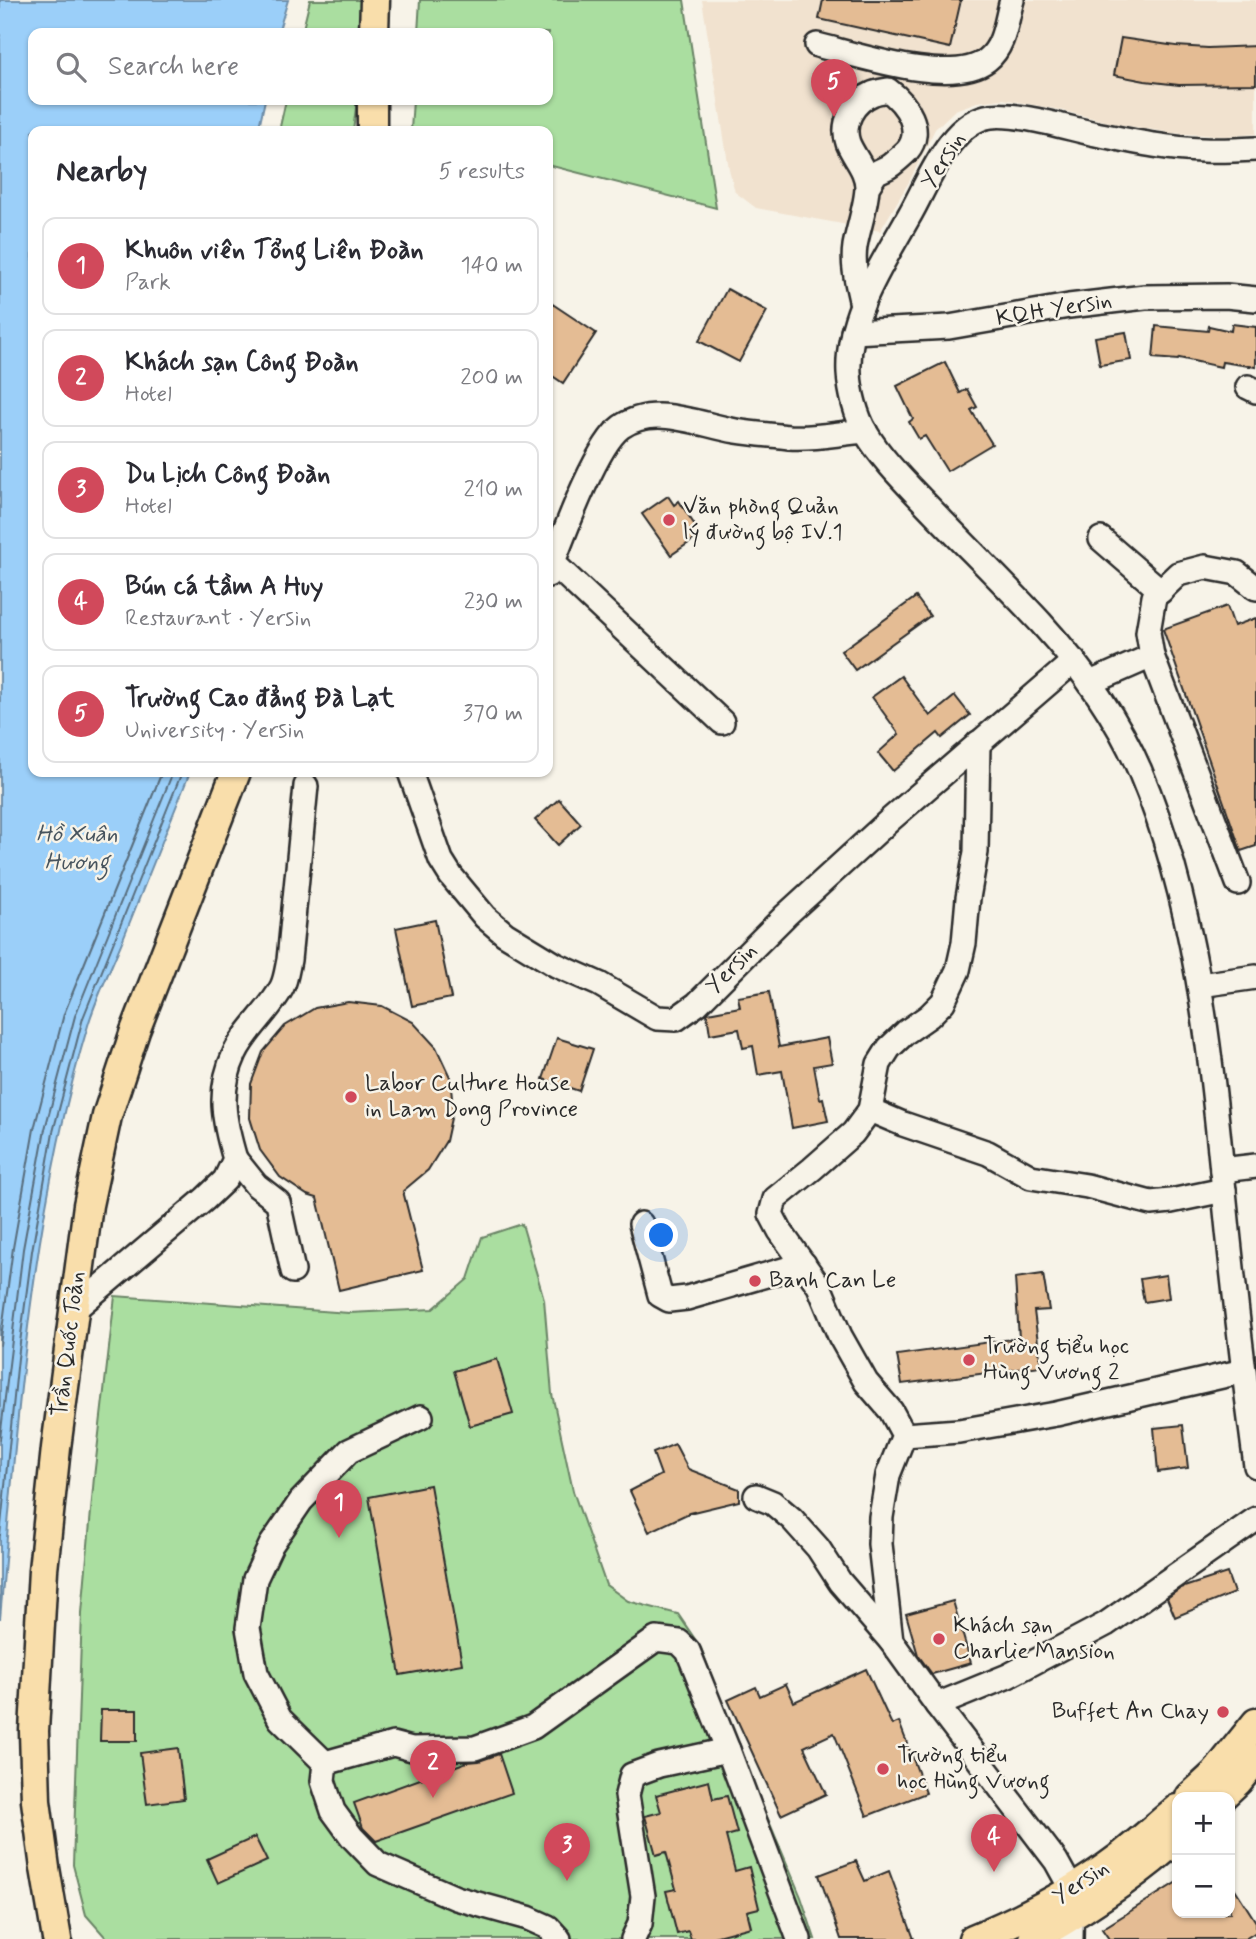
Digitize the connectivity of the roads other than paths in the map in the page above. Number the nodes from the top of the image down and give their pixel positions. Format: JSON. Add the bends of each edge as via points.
{"nodes":[{"id":1,"x":375,"y":0,"type":"edge"},
{"id":2,"x":1012,"y":0,"type":"edge"},
{"id":3,"x":374,"y":28,"type":"edge"},
{"id":4,"x":817,"y":45,"type":"dead end"},
{"id":5,"x":893,"y":64,"type":"junction"},
{"id":6,"x":888,"y":90,"type":"junction"},
{"id":7,"x":372,"y":105,"type":"edge"},
{"id":8,"x":372,"y":126,"type":"edge"},
{"id":9,"x":1256,"y":149,"type":"edge"},
{"id":10,"x":867,"y":187,"type":"junction"},
{"id":11,"x":1256,"y":299,"type":"edge"},
{"id":12,"x":862,"y":305,"type":"junction"},
{"id":13,"x":853,"y":332,"type":"junction"},
{"id":14,"x":864,"y":431,"type":"junction"},
{"id":15,"x":1101,"y":539,"type":"dead end"},
{"id":16,"x":553,"y":562,"type":"edge"},
{"id":17,"x":553,"y":572,"type":"edge"},
{"id":18,"x":1256,"y":588,"type":"edge"},
{"id":19,"x":1161,"y":591,"type":"junction"},
{"id":20,"x":1152,"y":656,"type":"junction"},
{"id":21,"x":1074,"y":661,"type":"junction"},
{"id":22,"x":1090,"y":683,"type":"junction"},
{"id":23,"x":722,"y":722,"type":"dead end"},
{"id":24,"x":978,"y":743,"type":"junction"},
{"id":25,"x":234,"y":777,"type":"edge"},
{"id":26,"x":412,"y":777,"type":"edge"},
{"id":27,"x":306,"y":786,"type":"dead end"},
{"id":28,"x":1238,"y":883,"type":"dead end"},
{"id":29,"x":1256,"y":977,"type":"edge"},
{"id":30,"x":1200,"y":985,"type":"junction"},
{"id":31,"x":870,"y":1110,"type":"junction"},
{"id":32,"x":235,"y":1159,"type":"junction"},
{"id":33,"x":1256,"y":1166,"type":"edge"},
{"id":34,"x":1223,"y":1180,"type":"junction"},
{"id":35,"x":641,"y":1224,"type":"dead end"},
{"id":36,"x":804,"y":1264,"type":"junction"},
{"id":37,"x":293,"y":1271,"type":"dead end"},
{"id":38,"x":75,"y":1309,"type":"junction"},
{"id":39,"x":1244,"y":1371,"type":"junction"},
{"id":40,"x":421,"y":1417,"type":"dead end"},
{"id":41,"x":904,"y":1435,"type":"junction"},
{"id":42,"x":1256,"y":1466,"type":"edge"},
{"id":43,"x":756,"y":1496,"type":"dead end"},
{"id":44,"x":1256,"y":1519,"type":"edge"},
{"id":45,"x":891,"y":1642,"type":"junction"},
{"id":46,"x":937,"y":1705,"type":"junction"},
{"id":47,"x":1256,"y":1723,"type":"edge"},
{"id":48,"x":728,"y":1750,"type":"junction"},
{"id":49,"x":1256,"y":1759,"type":"edge"},
{"id":50,"x":325,"y":1763,"type":"junction"},
{"id":51,"x":1196,"y":1792,"type":"edge"},
{"id":52,"x":1226,"y":1792,"type":"edge"},
{"id":53,"x":1172,"y":1813,"type":"edge"},
{"id":54,"x":1172,"y":1843,"type":"edge"},
{"id":55,"x":1071,"y":1915,"type":"edge"},
{"id":56,"x":57,"y":1939,"type":"edge"},
{"id":57,"x":559,"y":1939,"type":"edge"},
{"id":58,"x":633,"y":1939,"type":"edge"},
{"id":59,"x":799,"y":1939,"type":"edge"},
{"id":60,"x":973,"y":1939,"type":"edge"},
{"id":61,"x":1033,"y":1939,"type":"edge"}],
"edges":[{"from":1,"to":3,"type":"main road"},
{"from":2,"to":5,"type":"street","via":[[1001,44],[988,59],[952,71]]},
{"from":4,"to":5,"type":"street"},
{"from":5,"to":6,"type":"street"},
{"from":6,"to":10,"type":"street","via":[[872,94],[854,107],[846,123],[847,139]]},
{"from":6,"to":10,"type":"street","via":[[914,123],[910,148],[877,172]]},
{"from":7,"to":8,"type":"main road"},
{"from":9,"to":12,"type":"street","name":"Yersin","via":[[1144,144],[1013,117],[974,121],[943,154]]},
{"from":10,"to":12,"type":"street","via":[[855,248]]},
{"from":11,"to":13,"type":"street","name":"KQH Yersin","via":[[1145,297],[949,327]]},
{"from":12,"to":13,"type":"street","name":"Yersin"},
{"from":13,"to":14,"type":"street","name":"Yersin","via":[[849,372]]},
{"from":14,"to":16,"type":"street","via":[[793,437],[735,431],[687,419],[659,416],[635,420],[610,438]]},
{"from":14,"to":21,"type":"street","name":"Yersin"},
{"from":15,"to":19,"type":"street"},
{"from":17,"to":23,"type":"street"},
{"from":18,"to":19,"type":"street","via":[[1237,573],[1205,568],[1178,574]]},
{"from":19,"to":20,"type":"street","via":[[1154,597],[1148,632]]},
{"from":20,"to":22,"type":"street"},
{"from":20,"to":28,"type":"street"},
{"from":21,"to":22,"type":"street","name":"Yersin"},
{"from":21,"to":24,"type":"street","name":"Yersin"},
{"from":22,"to":30,"type":"street","name":"Yersin","via":[[1121,731],[1144,781],[1172,862]]},
{"from":24,"to":26,"type":"street","name":"Yersin","via":[[676,1019],[657,1018],[556,965],[485,917],[441,860]]},
{"from":24,"to":31,"type":"street","via":[[976,852],[958,970],[943,1002],[889,1048],[879,1064]]},
{"from":25,"to":38,"type":"main road","name":"Trần Quốc Toản","via":[[135,1031],[107,1116],[88,1205]]},
{"from":27,"to":32,"type":"street","via":[[283,985],[235,1052],[226,1079],[223,1105]]},
{"from":29,"to":30,"type":"street"},
{"from":30,"to":34,"type":"street","name":"Yersin"},
{"from":31,"to":34,"type":"street","via":[[988,1153],[1031,1177],[1151,1203],[1171,1202]]},
{"from":31,"to":36,"type":"street","via":[[853,1133],[775,1199],[771,1214]]},
{"from":32,"to":37,"type":"street","via":[[256,1185],[278,1202]]},
{"from":32,"to":38,"type":"street","via":[[225,1180],[205,1199]]},
{"from":33,"to":34,"type":"street"},
{"from":34,"to":39,"type":"street","name":"Yersin"},
{"from":35,"to":36,"type":"street","via":[[660,1296],[669,1300]]},
{"from":36,"to":41,"type":"street","via":[[866,1382]]},
{"from":38,"to":56,"type":"main road","name":"Trần Quốc Toản","via":[[43,1570],[34,1731],[37,1801]]},
{"from":39,"to":41,"type":"street","via":[[1056,1414],[959,1431]]},
{"from":39,"to":42,"type":"street","name":"Yersin"},
{"from":40,"to":50,"type":"street","via":[[349,1451],[301,1501],[255,1579],[248,1628],[256,1673],[280,1719]]},
{"from":41,"to":45,"type":"street","via":[[888,1475],[881,1517]]},
{"from":43,"to":45,"type":"street","via":[[774,1503],[792,1519]]},
{"from":44,"to":46,"type":"street","via":[[1106,1624],[1008,1676]]},
{"from":45,"to":46,"type":"street"},
{"from":46,"to":55,"type":"street","via":[[1056,1861]]},
{"from":47,"to":51,"type":"main road"},
{"from":48,"to":50,"type":"street","via":[[688,1651],[679,1642],[656,1639],[533,1727],[475,1748],[412,1749],[393,1744]]},
{"from":48,"to":58,"type":"street","via":[[632,1775],[627,1795],[643,1896]]},
{"from":48,"to":59,"type":"street"},
{"from":49,"to":52,"type":"main road"},
{"from":50,"to":57,"type":"street","via":[[323,1781],[333,1811],[378,1864],[456,1898],[548,1927]]},
{"from":53,"to":55,"type":"main road","name":"Yersin","via":[[1118,1858]]},
{"from":54,"to":55,"type":"main road","name":"Yersin"},
{"from":55,"to":60,"type":"main road","name":"Yersin","via":[[1044,1907]]},
{"from":55,"to":61,"type":"main road","name":"Yersin"}]}
